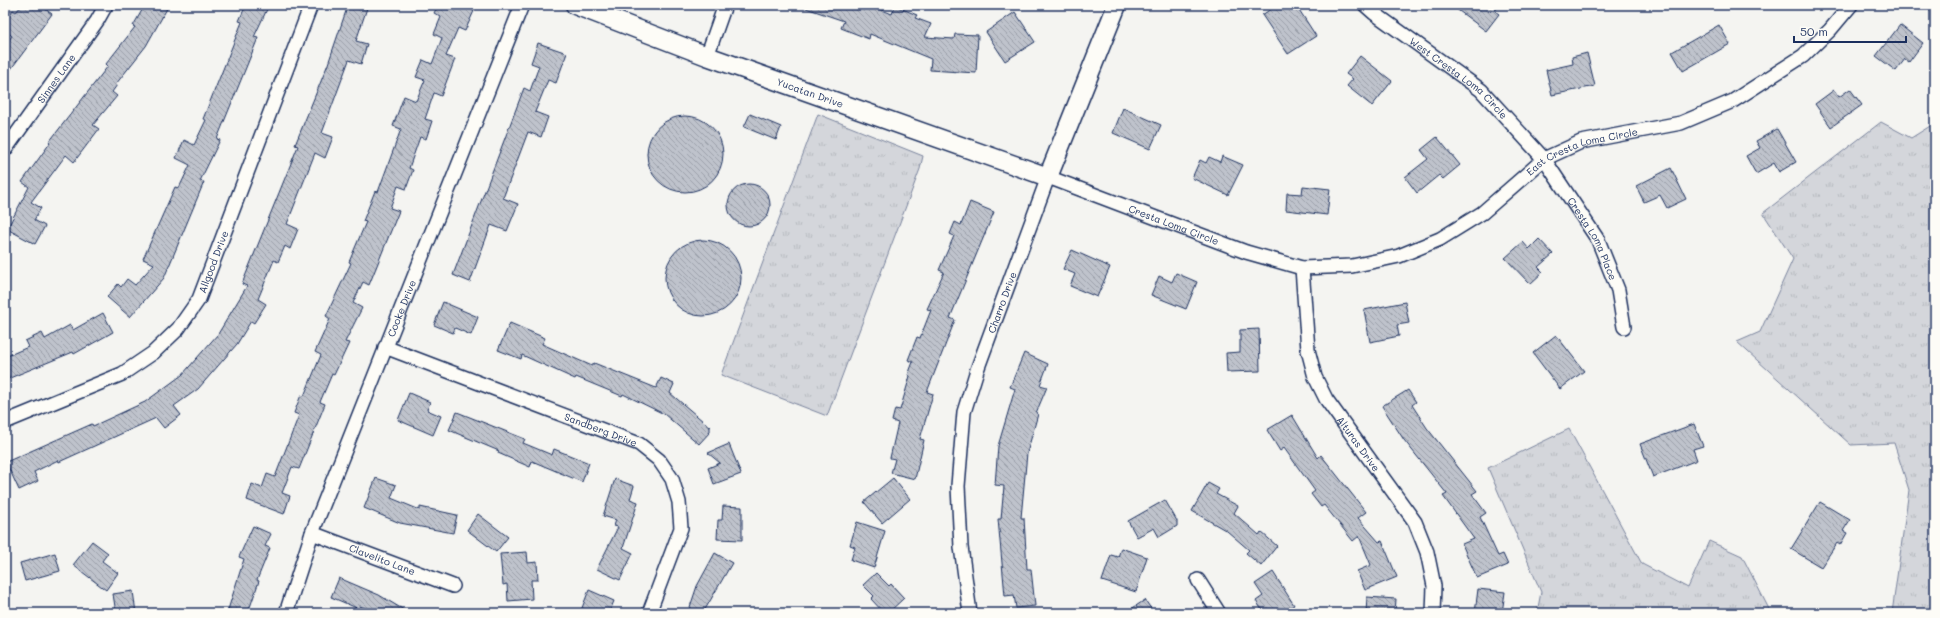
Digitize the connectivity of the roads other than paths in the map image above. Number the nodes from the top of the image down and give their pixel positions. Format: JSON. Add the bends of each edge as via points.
{"nodes":[{"id":1,"x":106,"y":5,"type":"edge"},
{"id":2,"x":311,"y":5,"type":"edge"},
{"id":3,"x":522,"y":5,"type":"edge"},
{"id":4,"x":575,"y":5,"type":"edge"},
{"id":5,"x":725,"y":5,"type":"edge"},
{"id":6,"x":1117,"y":5,"type":"edge"},
{"id":7,"x":1365,"y":5,"type":"edge"},
{"id":8,"x":1851,"y":5,"type":"edge"},
{"id":9,"x":707,"y":56,"type":"junction"},
{"id":10,"x":5,"y":150,"type":"edge"},
{"id":11,"x":1544,"y":159,"type":"junction"},
{"id":12,"x":1048,"y":177,"type":"junction"},
{"id":13,"x":1302,"y":268,"type":"junction"},
{"id":14,"x":1624,"y":327,"type":"dead end"},
{"id":15,"x":385,"y":347,"type":"junction"},
{"id":16,"x":5,"y":422,"type":"edge"},
{"id":17,"x":312,"y":533,"type":"junction"},
{"id":18,"x":1198,"y":580,"type":"dead end"},
{"id":19,"x":452,"y":586,"type":"dead end"},
{"id":20,"x":286,"y":613,"type":"edge"},
{"id":21,"x":648,"y":613,"type":"edge"},
{"id":22,"x":970,"y":613,"type":"edge"},
{"id":23,"x":1219,"y":613,"type":"edge"},
{"id":24,"x":1433,"y":613,"type":"edge"}],
"edges":[{"from":1,"to":10,"type":"street","name":"Sinnes Lane"},
{"from":2,"to":16,"type":"street","name":"Allgood Drive","via":[[199,299],[178,329],[153,353],[122,374]]},
{"from":3,"to":15,"type":"street","name":"Cooke Drive"},
{"from":4,"to":9,"type":"street","name":"Yucatan Drive"},
{"from":5,"to":9,"type":"street"},
{"from":6,"to":12,"type":"street","name":"Charro Drive"},
{"from":7,"to":11,"type":"street","name":"West Cresta Loma Circle","via":[[1481,90]]},
{"from":8,"to":11,"type":"street","name":"East Cresta Loma Circle","via":[[1803,56],[1733,101],[1681,122],[1581,142]]},
{"from":9,"to":12,"type":"street","name":"Yucatan Drive"},
{"from":11,"to":13,"type":"street","name":"East Cresta Loma Circle","via":[[1482,213],[1440,239],[1399,256],[1360,264]]},
{"from":11,"to":14,"type":"street","name":"Cresta Loma Place","via":[[1598,240],[1618,290]]},
{"from":12,"to":13,"type":"street","name":"Cresta Loma Circle","via":[[1246,252]]},
{"from":12,"to":22,"type":"street","name":"Charro Drive","via":[[964,412],[958,486],[961,547]]},
{"from":13,"to":24,"type":"street","name":"Alturas Drive","via":[[1308,350],[1315,377],[1326,399],[1415,522],[1427,552],[1434,586]]},
{"from":15,"to":17,"type":"street","name":"Cooke Drive"},
{"from":15,"to":21,"type":"street","name":"Sandberg Drive","via":[[639,444],[659,460],[672,479],[679,502],[681,528]]},
{"from":17,"to":19,"type":"street","name":"Clavelito Lane"},
{"from":17,"to":20,"type":"street","name":"Cooke Drive"},
{"from":18,"to":23,"type":"street"}]}
